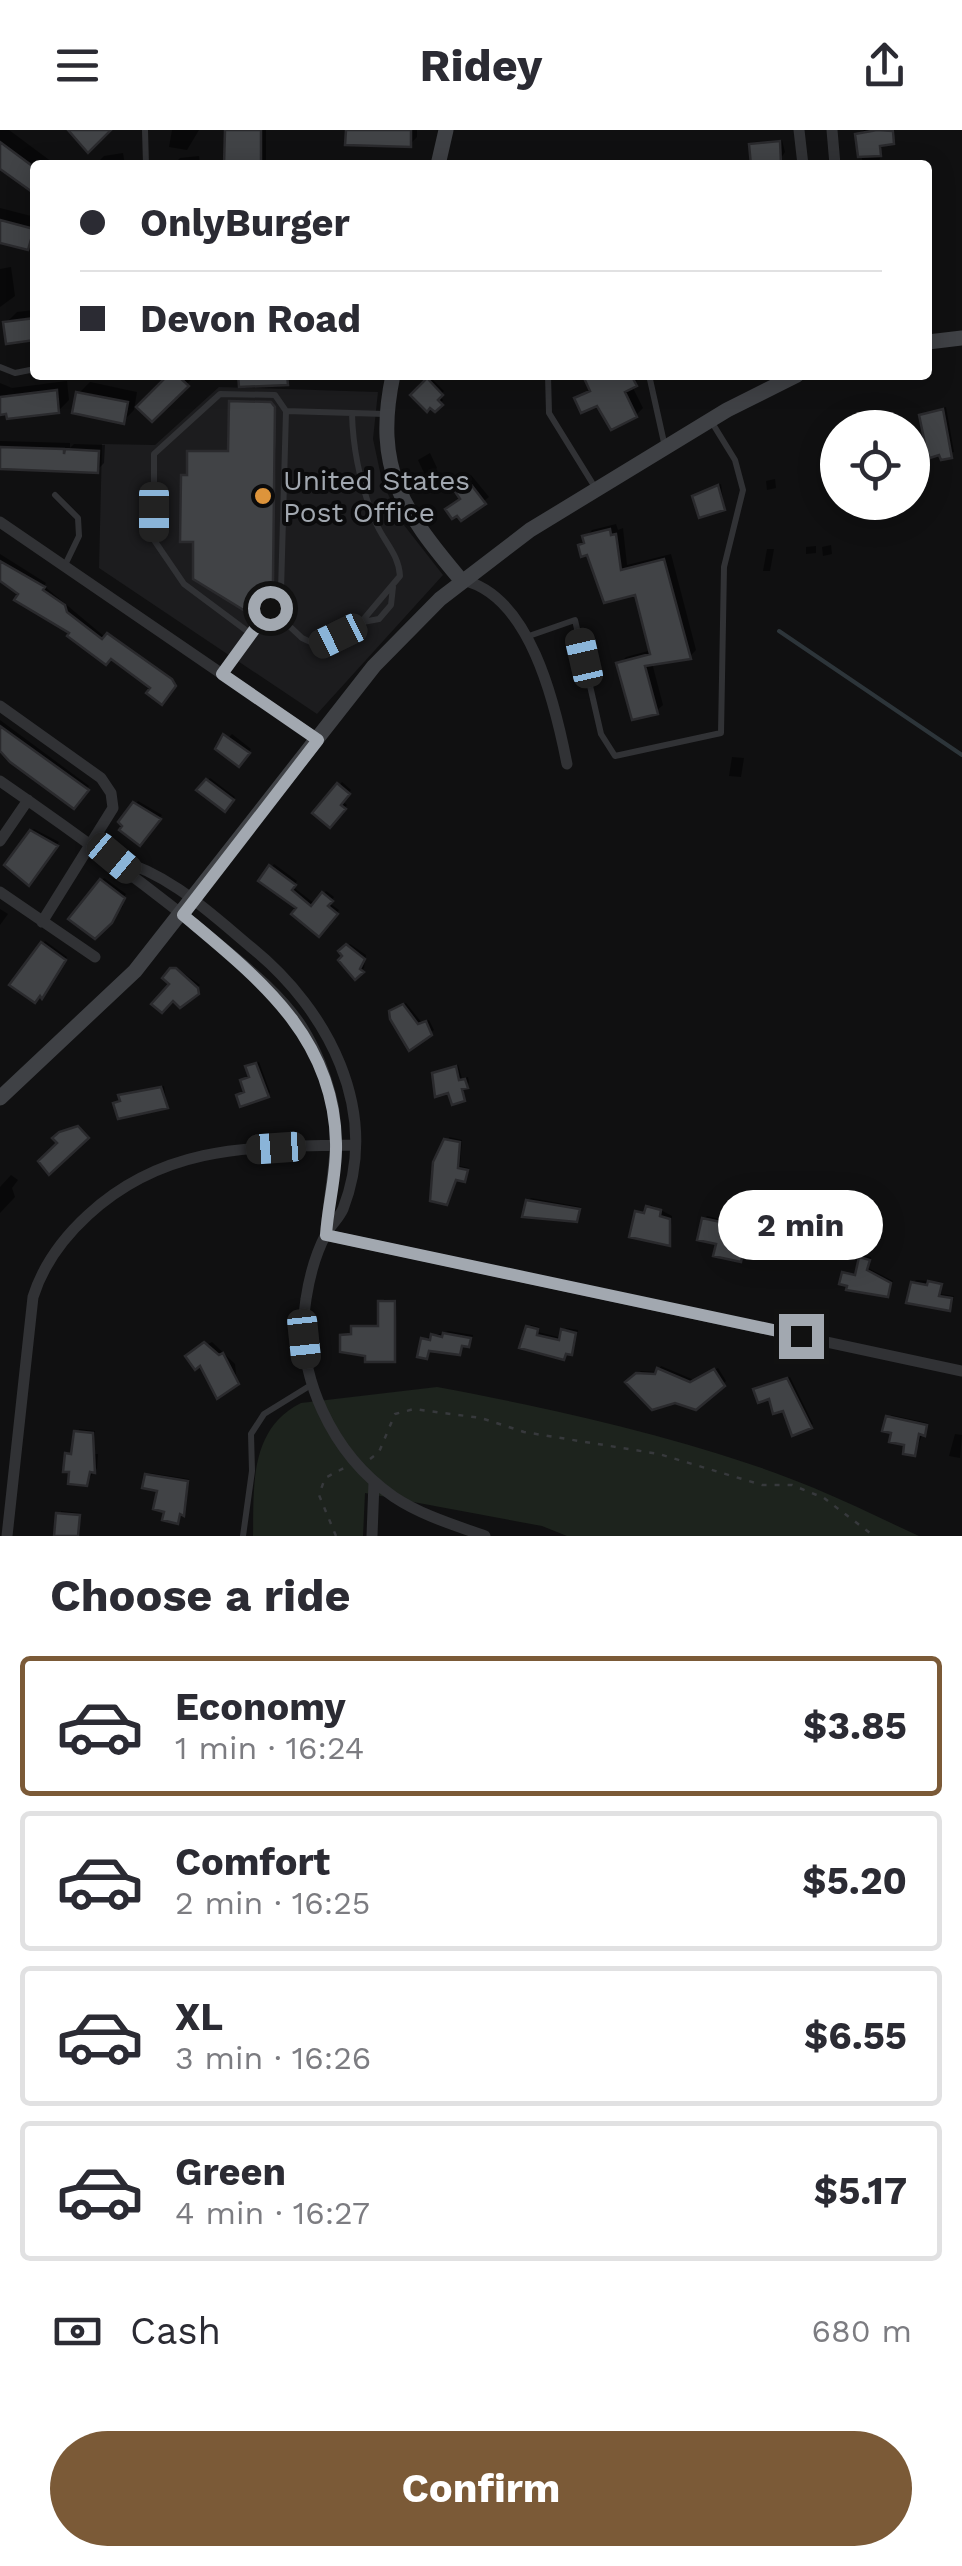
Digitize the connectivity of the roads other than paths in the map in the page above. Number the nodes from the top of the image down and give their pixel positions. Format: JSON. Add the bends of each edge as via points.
{"nodes":[{"id":1,"x":145,"y":130,"type":"edge"},
{"id":2,"x":446,"y":130,"type":"edge"},
{"id":3,"x":799,"y":130,"type":"edge"},
{"id":4,"x":832,"y":130,"type":"edge"},
{"id":5,"x":146,"y":160,"type":"edge"},
{"id":6,"x":439,"y":160,"type":"edge"},
{"id":7,"x":802,"y":160,"type":"edge"},
{"id":8,"x":835,"y":160,"type":"edge"},
{"id":9,"x":962,"y":338,"type":"edge"},
{"id":10,"x":932,"y":342,"type":"edge"},
{"id":11,"x":0,"y":367,"type":"edge"},
{"id":12,"x":30,"y":370,"type":"edge"},
{"id":13,"x":392,"y":380,"type":"edge"},
{"id":14,"x":548,"y":380,"type":"edge"},
{"id":15,"x":649,"y":380,"type":"edge"},
{"id":16,"x":787,"y":380,"type":"edge"},
{"id":17,"x":286,"y":411,"type":"junction"},
{"id":18,"x":352,"y":414,"type":"junction"},
{"id":19,"x":386,"y":414,"type":"junction"},
{"id":20,"x":711,"y":420,"type":"junction"},
{"id":21,"x":665,"y":448,"type":"junction"},
{"id":22,"x":597,"y":490,"type":"junction"},
{"id":23,"x":55,"y":494,"type":"dead end"},
{"id":24,"x":0,"y":522,"type":"edge"},
{"id":25,"x":64,"y":567,"type":"junction"},
{"id":26,"x":462,"y":580,"type":"junction"},
{"id":27,"x":270,"y":608,"type":"junction"},
{"id":28,"x":251,"y":634,"type":"junction"},
{"id":29,"x":526,"y":637,"type":"junction"},
{"id":30,"x":222,"y":674,"type":"junction"},
{"id":31,"x":0,"y":706,"type":"edge"},
{"id":32,"x":318,"y":740,"type":"junction"},
{"id":33,"x":567,"y":764,"type":"dead end"},
{"id":34,"x":0,"y":781,"type":"edge"},
{"id":35,"x":28,"y":800,"type":"junction"},
{"id":36,"x":0,"y":841,"type":"edge"},
{"id":37,"x":92,"y":844,"type":"junction"},
{"id":38,"x":114,"y":858,"type":"junction"},
{"id":39,"x":0,"y":892,"type":"edge"},
{"id":40,"x":194,"y":900,"type":"junction"},
{"id":41,"x":183,"y":915,"type":"junction"},
{"id":42,"x":42,"y":922,"type":"junction"},
{"id":43,"x":95,"y":957,"type":"dead end"},
{"id":44,"x":0,"y":1098,"type":"edge"},
{"id":45,"x":354,"y":1145,"type":"junction"},
{"id":46,"x":336,"y":1146,"type":"junction"},
{"id":47,"x":326,"y":1235,"type":"junction"},
{"id":48,"x":962,"y":1371,"type":"edge"},
{"id":49,"x":312,"y":1384,"type":"junction"},
{"id":50,"x":374,"y":1482,"type":"junction"},
{"id":51,"x":7,"y":1536,"type":"edge"},
{"id":52,"x":243,"y":1536,"type":"edge"},
{"id":53,"x":372,"y":1536,"type":"edge"},
{"id":54,"x":484,"y":1536,"type":"edge"}],
"edges":[{"from":1,"to":5,"type":"lane"},
{"from":2,"to":6,"type":"street"},
{"from":3,"to":7,"type":"street"},
{"from":4,"to":8,"type":"street"},
{"from":9,"to":10,"type":"street"},
{"from":11,"to":12,"type":"lane"},
{"from":13,"to":19,"type":"street"},
{"from":14,"to":22,"type":"lane","via":[[549,413]]},
{"from":15,"to":21,"type":"lane"},
{"from":16,"to":20,"type":"street"},
{"from":17,"to":18,"type":"lane"},
{"from":17,"to":27,"type":"lane","via":[[283,583]]},
{"from":17,"to":28,"type":"lane","via":[[275,395],[220,394],[154,454],[154,540],[184,584]]},
{"from":18,"to":19,"type":"lane"},
{"from":18,"to":27,"type":"lane","via":[[363,486],[400,562],[400,576],[361,622],[319,646]]},
{"from":19,"to":26,"type":"street","via":[[388,456],[400,496]]},
{"from":20,"to":21,"type":"street"},
{"from":20,"to":29,"type":"lane","via":[[736,460],[743,490],[724,567],[721,733],[615,756],[601,734],[574,620]]},
{"from":21,"to":22,"type":"street"},
{"from":22,"to":26,"type":"street"},
{"from":23,"to":25,"type":"lane","via":[[78,518],[79,536]]},
{"from":24,"to":25,"type":"street"},
{"from":25,"to":30,"type":"street"},
{"from":26,"to":29,"type":"street","via":[[482,585]]},
{"from":26,"to":32,"type":"street","via":[[374,666]]},
{"from":27,"to":28,"type":"lane"},
{"from":28,"to":30,"type":"lane"},
{"from":29,"to":33,"type":"street","via":[[553,699]]},
{"from":30,"to":32,"type":"street"},
{"from":31,"to":37,"type":"street","via":[[101,778],[113,808]]},
{"from":32,"to":40,"type":"street"},
{"from":34,"to":35,"type":"street"},
{"from":35,"to":36,"type":"street"},
{"from":35,"to":37,"type":"street"},
{"from":37,"to":38,"type":"street"},
{"from":37,"to":42,"type":"street"},
{"from":38,"to":40,"type":"street","via":[[156,872]]},
{"from":38,"to":41,"type":"street"},
{"from":39,"to":42,"type":"street"},
{"from":40,"to":41,"type":"street"},
{"from":40,"to":45,"type":"street","via":[[265,958],[318,1018],[346,1078]]},
{"from":41,"to":44,"type":"street","via":[[104,1003]]},
{"from":41,"to":46,"type":"street","via":[[252,973],[301,1026],[327,1084]]},
{"from":42,"to":43,"type":"street"},
{"from":45,"to":46,"type":"street"},
{"from":45,"to":47,"type":"street","via":[[342,1212]]},
{"from":46,"to":47,"type":"street"},
{"from":46,"to":51,"type":"street","via":[[176,1160],[128,1184],[60,1244],[37,1286],[28,1324]]},
{"from":47,"to":48,"type":"street"},
{"from":47,"to":49,"type":"street","via":[[304,1318]]},
{"from":49,"to":50,"type":"street","via":[[333,1433]]},
{"from":49,"to":52,"type":"lane","via":[[264,1414],[252,1434]]},
{"from":50,"to":53,"type":"street"},
{"from":50,"to":54,"type":"street","via":[[416,1509]]}]}
